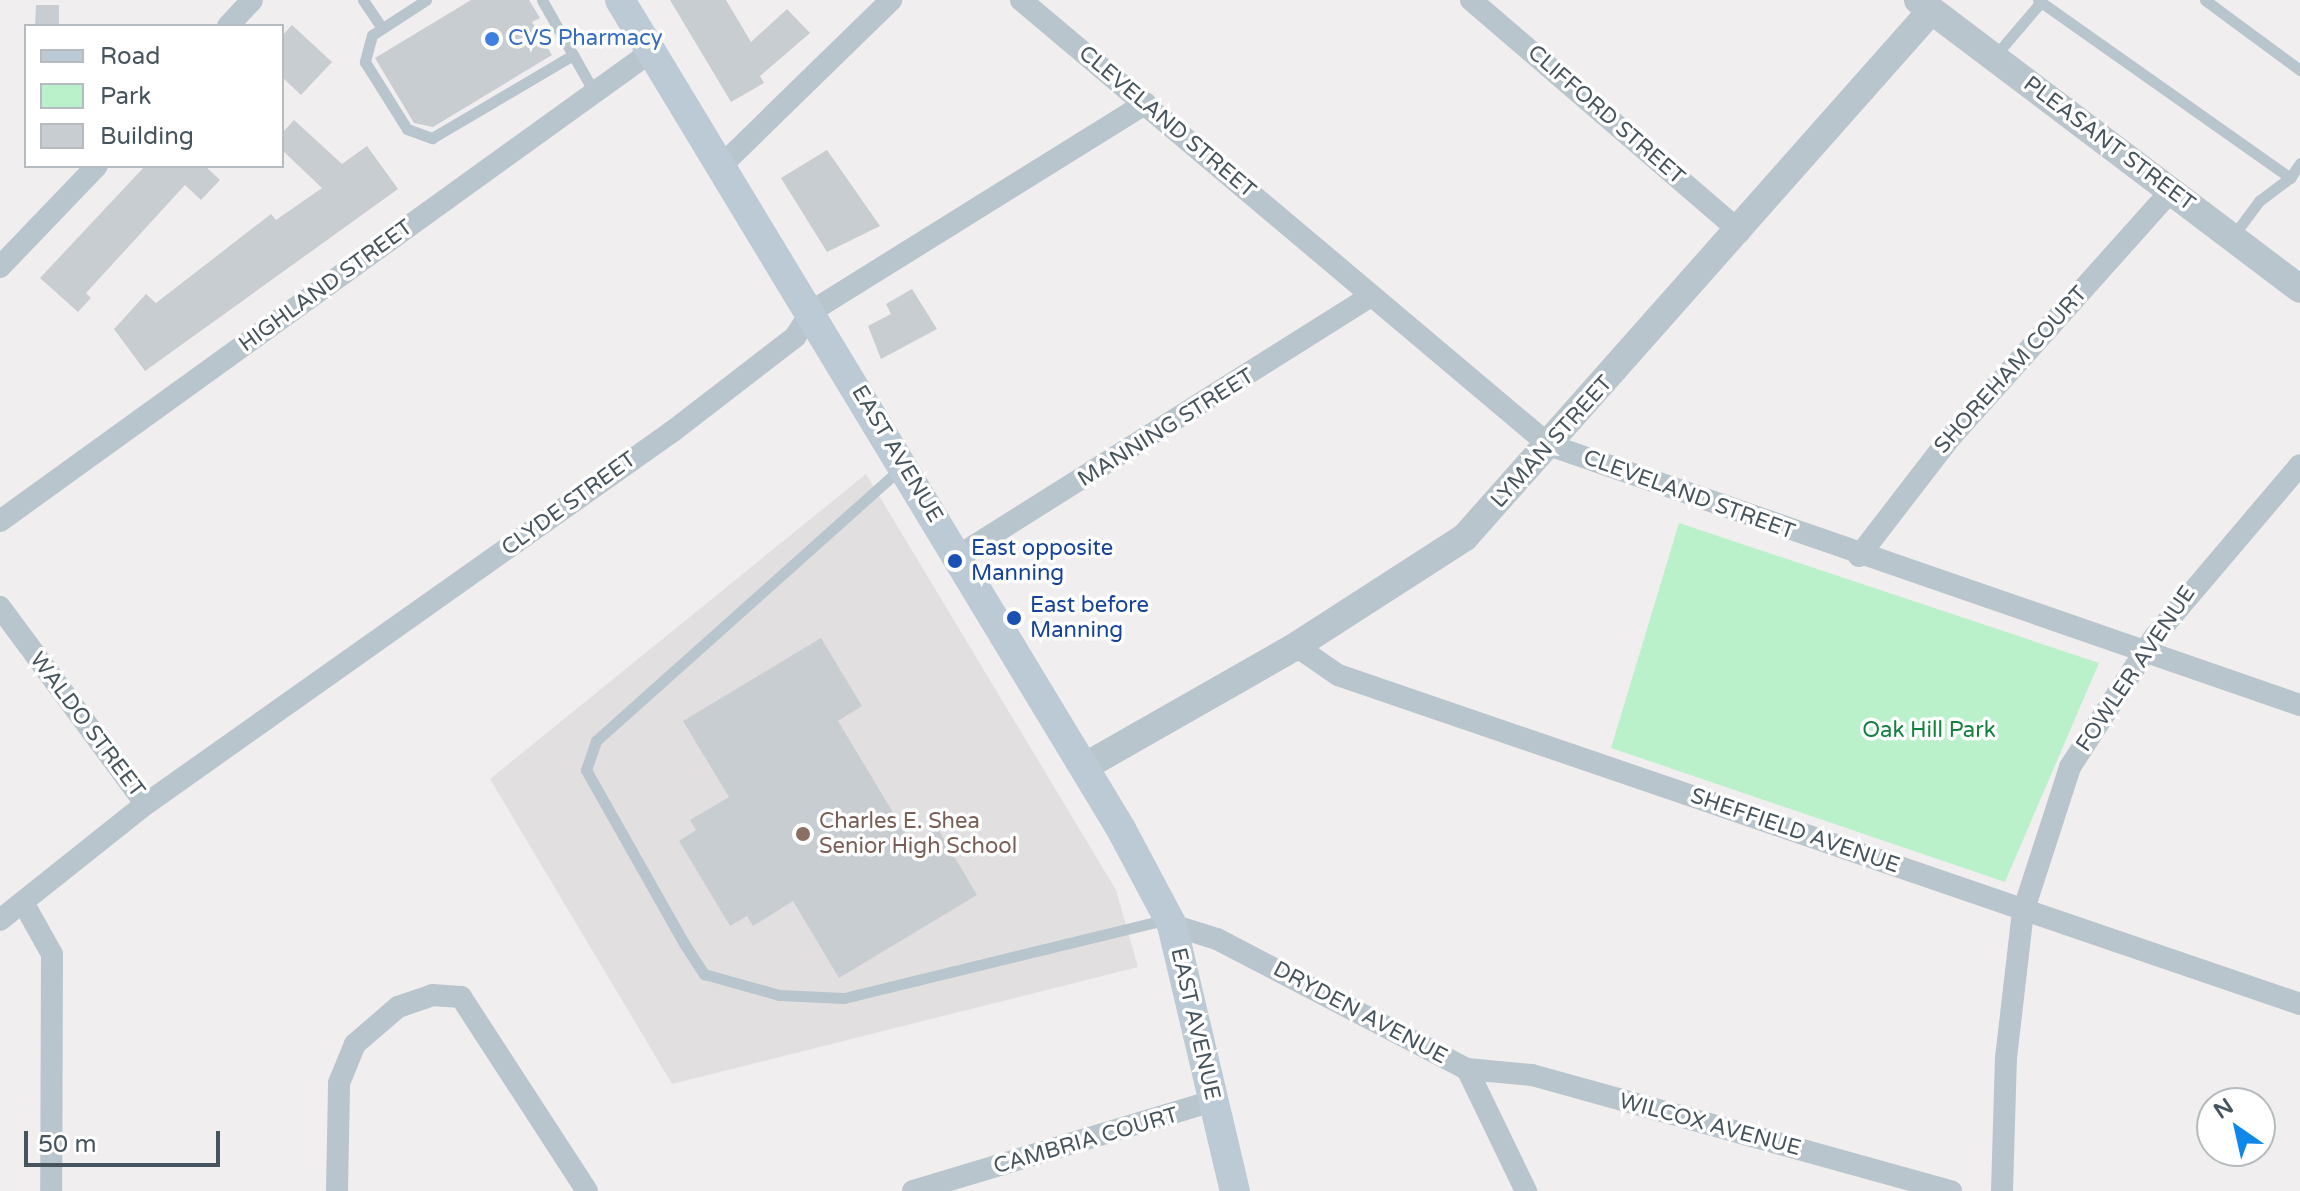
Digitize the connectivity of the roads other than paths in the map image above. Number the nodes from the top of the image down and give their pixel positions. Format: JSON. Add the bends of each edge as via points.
{"nodes":[{"id":1,"x":252,"y":0,"type":"edge"},
{"id":2,"x":363,"y":0,"type":"edge"},
{"id":3,"x":426,"y":0,"type":"edge"},
{"id":4,"x":542,"y":0,"type":"edge"},
{"id":5,"x":620,"y":0,"type":"edge"},
{"id":6,"x":891,"y":0,"type":"edge"},
{"id":7,"x":1021,"y":0,"type":"edge"},
{"id":8,"x":1471,"y":0,"type":"edge"},
{"id":9,"x":2205,"y":0,"type":"edge"},
{"id":10,"x":2040,"y":1,"type":"edge"},
{"id":11,"x":1924,"y":6,"type":"edge"},
{"id":12,"x":230,"y":24,"type":"edge"},
{"id":13,"x":382,"y":28,"type":"junction"},
{"id":14,"x":652,"y":51,"type":"junction"},
{"id":15,"x":573,"y":55,"type":"junction"},
{"id":16,"x":1994,"y":57,"type":"junction"},
{"id":17,"x":2300,"y":70,"type":"edge"},
{"id":18,"x":594,"y":92,"type":"junction"},
{"id":19,"x":1146,"y":103,"type":"junction"},
{"id":20,"x":2300,"y":163,"type":"edge"},
{"id":21,"x":721,"y":166,"type":"junction"},
{"id":22,"x":95,"y":168,"type":"edge"},
{"id":23,"x":2290,"y":178,"type":"junction"},
{"id":24,"x":2171,"y":191,"type":"junction"},
{"id":25,"x":1740,"y":231,"type":"junction"},
{"id":26,"x":2233,"y":237,"type":"junction"},
{"id":27,"x":0,"y":267,"type":"edge"},
{"id":28,"x":2300,"y":289,"type":"edge"},
{"id":29,"x":1371,"y":296,"type":"junction"},
{"id":30,"x":812,"y":311,"type":"junction"},
{"id":31,"x":1549,"y":445,"type":"junction"},
{"id":32,"x":2300,"y":465,"type":"edge"},
{"id":33,"x":904,"y":466,"type":"junction"},
{"id":34,"x":0,"y":521,"type":"edge"},
{"id":35,"x":958,"y":556,"type":"junction"},
{"id":36,"x":1859,"y":556,"type":"junction"},
{"id":37,"x":0,"y":607,"type":"edge"},
{"id":38,"x":1296,"y":646,"type":"junction"},
{"id":39,"x":2143,"y":653,"type":"junction"},
{"id":40,"x":2300,"y":705,"type":"edge"},
{"id":41,"x":1084,"y":767,"type":"junction"},
{"id":42,"x":146,"y":804,"type":"junction"},
{"id":43,"x":24,"y":904,"type":"junction"},
{"id":44,"x":2023,"y":912,"type":"junction"},
{"id":45,"x":0,"y":920,"type":"edge"},
{"id":46,"x":1170,"y":922,"type":"junction"},
{"id":47,"x":2300,"y":1004,"type":"edge"},
{"id":48,"x":1467,"y":1069,"type":"junction"},
{"id":49,"x":1213,"y":1101,"type":"junction"},
{"id":50,"x":51,"y":1191,"type":"edge"},
{"id":51,"x":337,"y":1191,"type":"edge"},
{"id":52,"x":587,"y":1191,"type":"edge"},
{"id":53,"x":913,"y":1191,"type":"edge"},
{"id":54,"x":1235,"y":1191,"type":"edge"},
{"id":55,"x":1526,"y":1191,"type":"edge"},
{"id":56,"x":1951,"y":1191,"type":"edge"},
{"id":57,"x":2002,"y":1191,"type":"edge"}],
"edges":[{"from":1,"to":12,"type":"street"},
{"from":2,"to":13,"type":"lane"},
{"from":3,"to":13,"type":"lane"},
{"from":4,"to":15,"type":"lane"},
{"from":5,"to":14,"type":"main road","name":"EAST AVENUE"},
{"from":6,"to":21,"type":"street"},
{"from":7,"to":19,"type":"street","name":"CLEVELAND STREET"},
{"from":8,"to":25,"type":"street","name":"CLIFFORD STREET"},
{"from":9,"to":17,"type":"lane"},
{"from":10,"to":16,"type":"lane"},
{"from":10,"to":23,"type":"lane"},
{"from":11,"to":16,"type":"street","name":"PLEASANT STREET"},
{"from":11,"to":25,"type":"street","name":"LYMAN STREET"},
{"from":13,"to":15,"type":"lane","via":[[372,35],[365,62],[407,129],[432,138]]},
{"from":14,"to":18,"type":"street","name":"HIGHLAND STREET"},
{"from":14,"to":21,"type":"main road","name":"EAST AVENUE"},
{"from":15,"to":18,"type":"lane"},
{"from":16,"to":24,"type":"street","name":"PLEASANT STREET"},
{"from":18,"to":34,"type":"street","name":"HIGHLAND STREET"},
{"from":19,"to":29,"type":"street","name":"CLEVELAND STREET"},
{"from":19,"to":30,"type":"street","name":"CLYDE STREET"},
{"from":20,"to":23,"type":"lane"},
{"from":21,"to":30,"type":"main road","name":"EAST AVENUE"},
{"from":22,"to":27,"type":"street"},
{"from":23,"to":26,"type":"lane","via":[[2259,201]]},
{"from":24,"to":26,"type":"street","name":"PLEASANT STREET"},
{"from":24,"to":36,"type":"street","name":"SHOREHAM COURT","via":[[1950,438]]},
{"from":25,"to":31,"type":"street","name":"LYMAN STREET"},
{"from":26,"to":28,"type":"street","name":"PLEASANT STREET"},
{"from":29,"to":31,"type":"street","name":"CLEVELAND STREET"},
{"from":29,"to":35,"type":"street","name":"MANNING STREET"},
{"from":30,"to":33,"type":"main road","name":"EAST AVENUE"},
{"from":30,"to":42,"type":"street","name":"CLYDE STREET","via":[[795,337],[673,431]]},
{"from":31,"to":36,"type":"street","name":"CLEVELAND STREET"},
{"from":31,"to":38,"type":"street","name":"LYMAN STREET","via":[[1465,537]]},
{"from":32,"to":39,"type":"street","name":"FOWLER AVENUE"},
{"from":33,"to":35,"type":"main road","name":"EAST AVENUE"},
{"from":33,"to":46,"type":"lane","via":[[596,741],[586,770],[685,945],[704,974],[779,995],[844,998]]},
{"from":35,"to":41,"type":"main road","name":"EAST AVENUE"},
{"from":36,"to":39,"type":"street","name":"CLEVELAND STREET"},
{"from":37,"to":42,"type":"street","name":"WALDO STREET"},
{"from":38,"to":41,"type":"street","name":"LYMAN STREET"},
{"from":38,"to":44,"type":"street","name":"SHEFFIELD AVENUE","via":[[1338,675]]},
{"from":39,"to":40,"type":"street","name":"CLEVELAND STREET"},
{"from":39,"to":44,"type":"street","name":"FOWLER AVENUE","via":[[2070,767]]},
{"from":41,"to":46,"type":"main road","name":"EAST AVENUE"},
{"from":42,"to":43,"type":"street","name":"CLYDE STREET"},
{"from":43,"to":45,"type":"street","name":"CLYDE STREET"},
{"from":43,"to":50,"type":"street","via":[[52,954]]},
{"from":44,"to":47,"type":"street","name":"SHEFFIELD AVENUE"},
{"from":44,"to":57,"type":"street","name":"FOWLER AVENUE","via":[[2006,1058]]},
{"from":46,"to":48,"type":"street","name":"DRYDEN AVENUE","via":[[1217,939]]},
{"from":46,"to":49,"type":"main road","name":"EAST AVENUE"},
{"from":48,"to":55,"type":"street","name":"DRYDEN AVENUE"},
{"from":48,"to":56,"type":"street","name":"WILCOX AVENUE","via":[[1532,1075]]},
{"from":49,"to":53,"type":"street","name":"CAMBRIA COURT"},
{"from":49,"to":54,"type":"main road","name":"EAST AVENUE"},
{"from":51,"to":52,"type":"street","via":[[339,1083],[355,1044],[398,1007],[432,995],[461,997]]}]}
